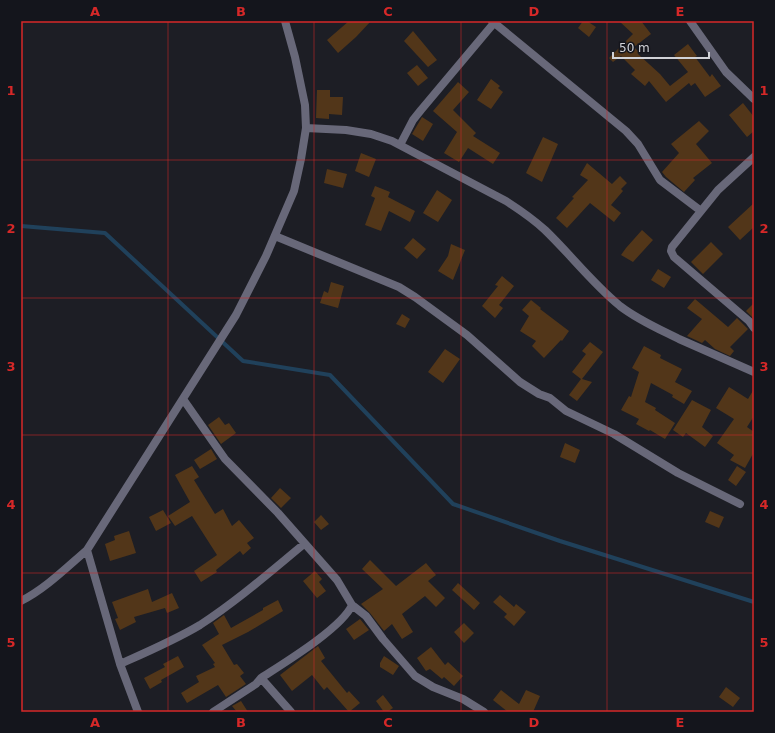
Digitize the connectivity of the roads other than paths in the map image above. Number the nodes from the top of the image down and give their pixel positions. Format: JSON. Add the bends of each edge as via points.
{"nodes":[{"id":1,"x":285,"y":21,"type":"edge"},
{"id":2,"x":690,"y":21,"type":"edge"},
{"id":3,"x":493,"y":22,"type":"edge"},
{"id":4,"x":754,"y":99,"type":"edge"},
{"id":5,"x":306,"y":128,"type":"junction"},
{"id":6,"x":400,"y":144,"type":"junction"},
{"id":7,"x":753,"y":160,"type":"edge"},
{"id":8,"x":701,"y":211,"type":"junction"},
{"id":9,"x":275,"y":236,"type":"junction"},
{"id":10,"x":754,"y":328,"type":"edge"},
{"id":11,"x":754,"y":372,"type":"edge"},
{"id":12,"x":183,"y":399,"type":"junction"},
{"id":13,"x":740,"y":504,"type":"dead end"},
{"id":14,"x":304,"y":544,"type":"junction"},
{"id":15,"x":87,"y":550,"type":"junction"},
{"id":16,"x":21,"y":601,"type":"edge"},
{"id":17,"x":352,"y":605,"type":"junction"},
{"id":18,"x":120,"y":664,"type":"junction"},
{"id":19,"x":261,"y":678,"type":"junction"},
{"id":20,"x":138,"y":712,"type":"edge"},
{"id":21,"x":213,"y":712,"type":"edge"},
{"id":22,"x":291,"y":712,"type":"edge"},
{"id":23,"x":484,"y":712,"type":"edge"}],
"edges":[{"from":1,"to":5,"type":"street","via":[[306,104]]},
{"from":2,"to":4,"type":"street","via":[[726,72]]},
{"from":3,"to":6,"type":"street","via":[[413,120]]},
{"from":3,"to":8,"type":"street","via":[[626,131],[638,144],[660,180]]},
{"from":5,"to":6,"type":"street","via":[[371,134]]},
{"from":5,"to":9,"type":"street","via":[[294,191]]},
{"from":6,"to":11,"type":"street","via":[[522,211],[544,230],[593,282],[637,317],[715,356]]},
{"from":7,"to":8,"type":"street","via":[[718,190]]},
{"from":8,"to":10,"type":"street","via":[[672,247],[672,254]]},
{"from":9,"to":12,"type":"street","via":[[236,315]]},
{"from":9,"to":13,"type":"street","via":[[399,287],[467,335],[529,388],[614,434],[678,473]]},
{"from":12,"to":14,"type":"street","via":[[225,459],[278,513]]},
{"from":12,"to":15,"type":"street"},
{"from":14,"to":17,"type":"street","via":[[337,580]]},
{"from":14,"to":18,"type":"street","via":[[204,622]]},
{"from":15,"to":16,"type":"street"},
{"from":15,"to":18,"type":"street"},
{"from":17,"to":19,"type":"street","via":[[343,618],[317,640]]},
{"from":17,"to":23,"type":"street","via":[[366,616],[415,676]]},
{"from":18,"to":20,"type":"street"},
{"from":19,"to":21,"type":"street","via":[[256,684]]},
{"from":19,"to":22,"type":"street"}]}
